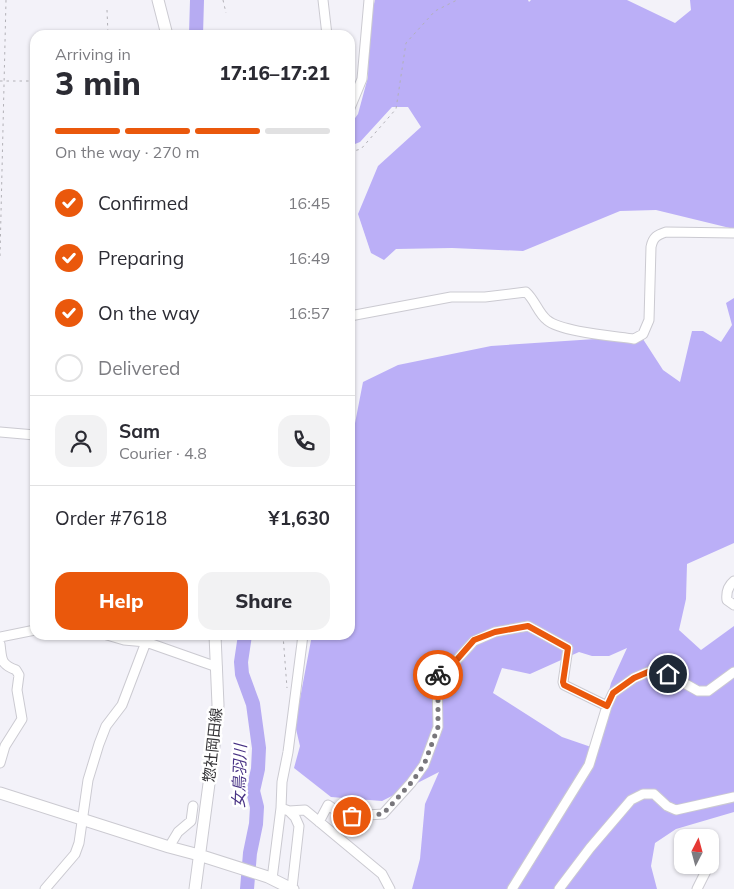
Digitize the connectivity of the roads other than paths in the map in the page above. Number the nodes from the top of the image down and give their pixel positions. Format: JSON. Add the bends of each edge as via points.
{"nodes":[{"id":1,"x":158,"y":0,"type":"edge"},
{"id":2,"x":323,"y":0,"type":"edge"},
{"id":3,"x":369,"y":0,"type":"edge"},
{"id":4,"x":166,"y":30,"type":"edge"},
{"id":5,"x":327,"y":30,"type":"edge"},
{"id":6,"x":355,"y":96,"type":"edge"},
{"id":7,"x":734,"y":233,"type":"edge"},
{"id":8,"x":355,"y":315,"type":"edge"},
{"id":9,"x":0,"y":432,"type":"edge"},
{"id":10,"x":30,"y":435,"type":"edge"},
{"id":11,"x":734,"y":581,"type":"edge"},
{"id":12,"x":734,"y":605,"type":"edge"},
{"id":13,"x":30,"y":631,"type":"edge"},
{"id":14,"x":0,"y":637,"type":"edge"},
{"id":15,"x":124,"y":640,"type":"edge"},
{"id":16,"x":215,"y":640,"type":"edge"},
{"id":17,"x":302,"y":640,"type":"edge"},
{"id":18,"x":146,"y":642,"type":"junction"},
{"id":19,"x":0,"y":644,"type":"edge"},
{"id":20,"x":217,"y":667,"type":"junction"},
{"id":21,"x":734,"y":672,"type":"edge"},
{"id":22,"x":607,"y":706,"type":"junction"},
{"id":23,"x":0,"y":763,"type":"edge"},
{"id":24,"x":0,"y":793,"type":"edge"},
{"id":25,"x":734,"y":797,"type":"edge"},
{"id":26,"x":193,"y":806,"type":"dead end"},
{"id":27,"x":285,"y":809,"type":"junction"},
{"id":28,"x":82,"y":820,"type":"junction"},
{"id":29,"x":319,"y":822,"type":"junction"},
{"id":30,"x":170,"y":847,"type":"junction"},
{"id":31,"x":199,"y":855,"type":"junction"},
{"id":32,"x":704,"y":874,"type":"edge"},
{"id":33,"x":272,"y":881,"type":"edge"},
{"id":34,"x":45,"y":889,"type":"edge"},
{"id":35,"x":195,"y":889,"type":"edge"},
{"id":36,"x":292,"y":889,"type":"edge"},
{"id":37,"x":390,"y":889,"type":"edge"},
{"id":38,"x":512,"y":889,"type":"edge"},
{"id":39,"x":559,"y":889,"type":"edge"},
{"id":40,"x":697,"y":889,"type":"edge"}],
"edges":[{"from":1,"to":4,"type":"main road"},
{"from":2,"to":5,"type":"street"},
{"from":3,"to":6,"type":"street","via":[[362,79]]},
{"from":7,"to":8,"type":"street","via":[[666,232],[652,240],[649,320],[643,334],[634,339],[550,323],[526,292],[451,297]]},
{"from":9,"to":10,"type":"street"},
{"from":11,"to":12,"type":"street","via":[[727,596]]},
{"from":13,"to":14,"type":"street"},
{"from":15,"to":18,"type":"street"},
{"from":16,"to":20,"type":"main road","name":"惣社岡田線"},
{"from":17,"to":27,"type":"street","via":[[282,782]]},
{"from":18,"to":20,"type":"street"},
{"from":18,"to":28,"type":"street","via":[[122,705],[106,726],[99,744],[88,780]]},
{"from":19,"to":23,"type":"street","via":[[2,661],[19,675],[17,690],[22,719],[5,746]]},
{"from":20,"to":31,"type":"main road","name":"惣社岡田線","via":[[218,705]]},
{"from":21,"to":22,"type":"street","via":[[708,691],[698,691],[668,674],[648,672],[620,687]]},
{"from":22,"to":29,"type":"street","via":[[564,685],[568,648],[528,626],[474,640],[453,664],[440,666],[437,678],[438,727],[424,765],[411,783],[383,814],[352,816],[341,814],[328,804]]},
{"from":22,"to":38,"type":"street","via":[[589,765]]},
{"from":24,"to":28,"type":"main road"},
{"from":25,"to":39,"type":"street","via":[[676,810],[654,794],[643,794],[631,800]]},
{"from":26,"to":30,"type":"street","via":[[191,821],[178,832]]},
{"from":27,"to":29,"type":"street","via":[[305,810]]},
{"from":27,"to":33,"type":"street"},
{"from":27,"to":36,"type":"street","via":[[295,817],[298,826]]},
{"from":28,"to":30,"type":"main road"},
{"from":28,"to":34,"type":"street","via":[[74,854]]},
{"from":29,"to":37,"type":"street","via":[[382,874]]},
{"from":30,"to":31,"type":"main road"},
{"from":31,"to":33,"type":"main road"},
{"from":31,"to":35,"type":"main road","name":"惣社岡田線"},
{"from":32,"to":40,"type":"street"},
{"from":33,"to":36,"type":"main road"}]}
